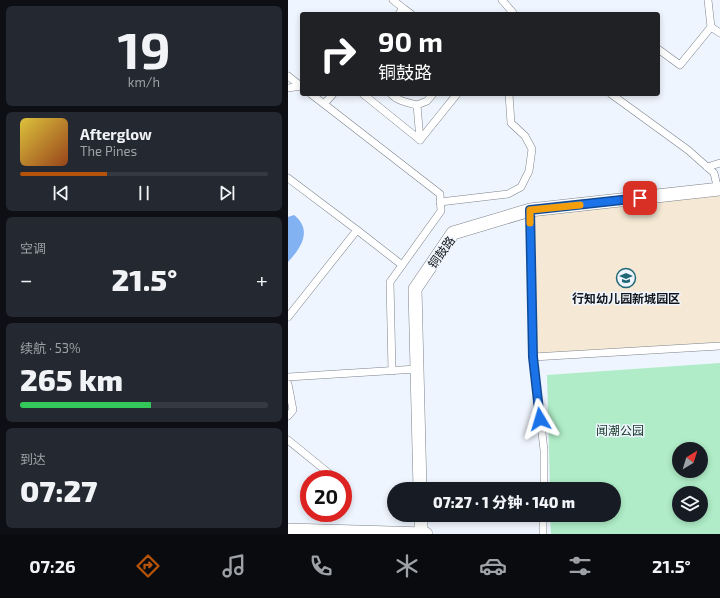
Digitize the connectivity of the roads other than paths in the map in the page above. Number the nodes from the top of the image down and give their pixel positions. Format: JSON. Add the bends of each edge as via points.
{"nodes":[{"id":1,"x":394,"y":0,"type":"edge"},
{"id":2,"x":502,"y":0,"type":"edge"},
{"id":3,"x":708,"y":0,"type":"edge"},
{"id":4,"x":402,"y":12,"type":"edge"},
{"id":5,"x":512,"y":12,"type":"edge"},
{"id":6,"x":711,"y":27,"type":"junction"},
{"id":7,"x":720,"y":33,"type":"edge"},
{"id":8,"x":660,"y":50,"type":"edge"},
{"id":9,"x":288,"y":76,"type":"edge"},
{"id":10,"x":300,"y":85,"type":"edge"},
{"id":11,"x":300,"y":86,"type":"edge"},
{"id":12,"x":288,"y":88,"type":"edge"},
{"id":13,"x":314,"y":96,"type":"edge"},
{"id":14,"x":331,"y":96,"type":"edge"},
{"id":15,"x":365,"y":96,"type":"edge"},
{"id":16,"x":396,"y":96,"type":"edge"},
{"id":17,"x":431,"y":96,"type":"edge"},
{"id":18,"x":455,"y":96,"type":"edge"},
{"id":19,"x":508,"y":96,"type":"edge"},
{"id":20,"x":614,"y":96,"type":"edge"},
{"id":21,"x":324,"y":104,"type":"junction"},
{"id":22,"x":417,"y":105,"type":"junction"},
{"id":23,"x":420,"y":140,"type":"junction"},
{"id":24,"x":720,"y":163,"type":"edge"},
{"id":25,"x":707,"y":167,"type":"junction"},
{"id":26,"x":288,"y":178,"type":"edge"},
{"id":27,"x":719,"y":189,"type":"edge"},
{"id":28,"x":440,"y":202,"type":"junction"},
{"id":29,"x":530,"y":210,"type":"junction"},
{"id":30,"x":357,"y":230,"type":"junction"},
{"id":31,"x":402,"y":265,"type":"junction"},
{"id":32,"x":288,"y":318,"type":"edge"},
{"id":33,"x":720,"y":346,"type":"edge"},
{"id":34,"x":533,"y":357,"type":"junction"},
{"id":35,"x":417,"y":369,"type":"junction"},
{"id":36,"x":392,"y":371,"type":"junction"},
{"id":37,"x":288,"y":377,"type":"edge"},
{"id":38,"x":288,"y":384,"type":"edge"},
{"id":39,"x":288,"y":416,"type":"edge"},
{"id":40,"x":288,"y":440,"type":"edge"},
{"id":41,"x":325,"y":470,"type":"edge"},
{"id":42,"x":420,"y":482,"type":"edge"},
{"id":43,"x":544,"y":482,"type":"edge"},
{"id":44,"x":422,"y":522,"type":"edge"},
{"id":45,"x":543,"y":522,"type":"edge"},
{"id":46,"x":288,"y":530,"type":"edge"},
{"id":47,"x":424,"y":533,"type":"edge"},
{"id":48,"x":543,"y":534,"type":"edge"}],
"edges":[{"from":1,"to":4,"type":"lane"},
{"from":2,"to":5,"type":"lane"},
{"from":3,"to":6,"type":"lane"},
{"from":6,"to":7,"type":"lane"},
{"from":6,"to":8,"type":"lane","via":[[680,65]]},
{"from":9,"to":10,"type":"lane"},
{"from":11,"to":12,"type":"lane"},
{"from":13,"to":21,"type":"lane"},
{"from":14,"to":21,"type":"lane"},
{"from":15,"to":23,"type":"lane"},
{"from":16,"to":22,"type":"lane","via":[[407,103]]},
{"from":17,"to":22,"type":"lane"},
{"from":18,"to":23,"type":"lane"},
{"from":19,"to":28,"type":"lane","via":[[511,123],[525,136],[532,149],[529,171],[520,187],[508,194]]},
{"from":20,"to":25,"type":"lane"},
{"from":21,"to":28,"type":"lane","via":[[440,194]]},
{"from":22,"to":23,"type":"lane"},
{"from":24,"to":25,"type":"lane"},
{"from":25,"to":27,"type":"lane","via":[[714,173]]},
{"from":26,"to":30,"type":"lane"},
{"from":27,"to":29,"type":"street","name":"铜鼓路"},
{"from":28,"to":31,"type":"lane","via":[[441,211]]},
{"from":29,"to":34,"type":"lane"},
{"from":29,"to":35,"type":"street","name":"铜鼓路","via":[[453,233],[415,289]]},
{"from":30,"to":31,"type":"lane"},
{"from":30,"to":32,"type":"lane"},
{"from":31,"to":36,"type":"lane","via":[[390,282]]},
{"from":33,"to":34,"type":"lane"},
{"from":34,"to":43,"type":"lane","via":[[544,450]]},
{"from":35,"to":36,"type":"lane"},
{"from":35,"to":42,"type":"street","name":"铜鼓路"},
{"from":36,"to":37,"type":"lane"},
{"from":38,"to":39,"type":"lane","via":[[293,410]]},
{"from":40,"to":41,"type":"lane"},
{"from":44,"to":47,"type":"street"},
{"from":45,"to":48,"type":"lane"},
{"from":46,"to":47,"type":"street"}]}
